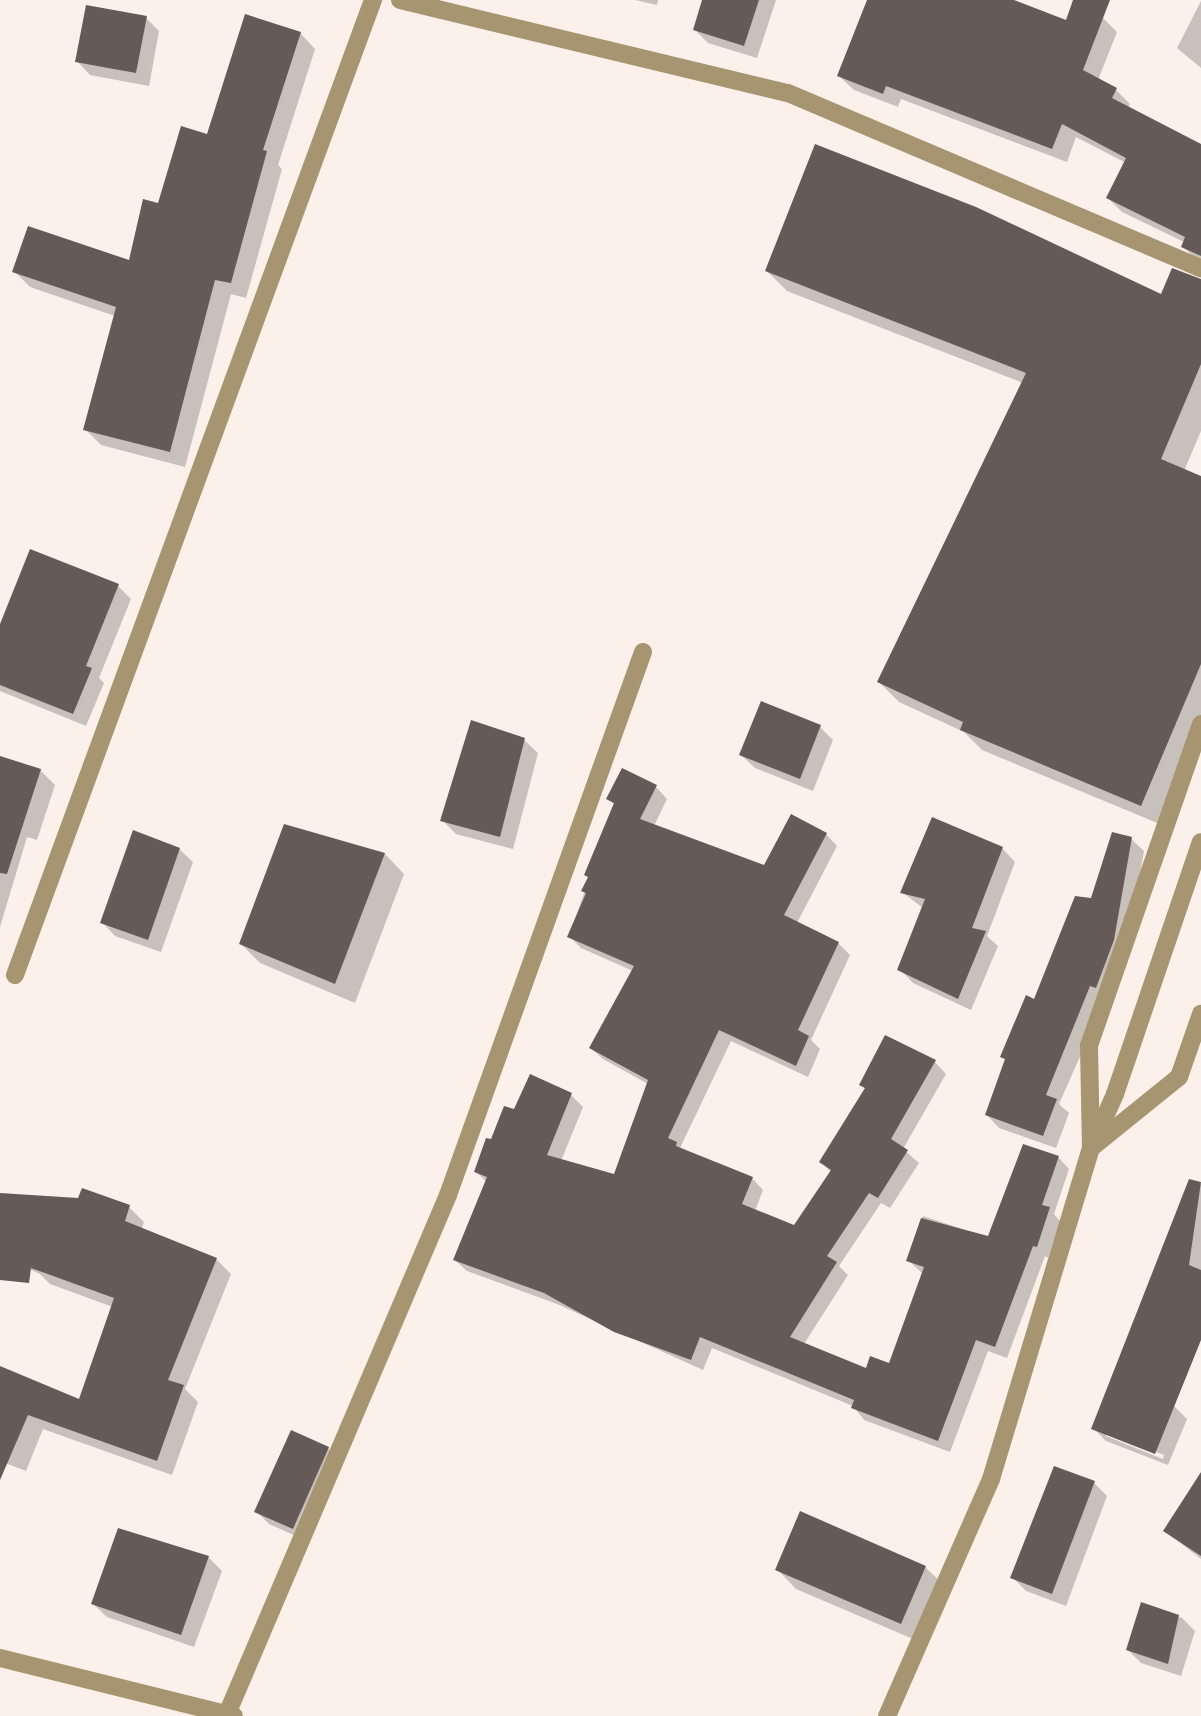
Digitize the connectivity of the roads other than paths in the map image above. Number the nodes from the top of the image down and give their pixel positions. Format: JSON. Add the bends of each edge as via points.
{"nodes":[{"id":1,"x":373,"y":0,"type":"edge"},
{"id":2,"x":400,"y":0,"type":"edge"},
{"id":3,"x":1201,"y":268,"type":"edge"},
{"id":4,"x":643,"y":652,"type":"dead end"},
{"id":5,"x":1201,"y":724,"type":"edge"},
{"id":6,"x":1201,"y":842,"type":"edge"},
{"id":7,"x":15,"y":975,"type":"dead end"},
{"id":8,"x":1201,"y":1014,"type":"edge"},
{"id":9,"x":1091,"y":1148,"type":"junction"},
{"id":10,"x":0,"y":1658,"type":"edge"},
{"id":11,"x":231,"y":1715,"type":"edge"},
{"id":12,"x":887,"y":1716,"type":"edge"}],
"edges":[{"from":1,"to":7,"type":"street"},
{"from":2,"to":3,"type":"street","via":[[788,93]]},
{"from":4,"to":11,"type":"street","via":[[448,1195]]},
{"from":5,"to":9,"type":"street","via":[[1089,1046]]},
{"from":6,"to":9,"type":"street","via":[[1128,1058]]},
{"from":8,"to":9,"type":"street","via":[[1180,1077]]},
{"from":9,"to":12,"type":"street","via":[[991,1479]]},
{"from":10,"to":11,"type":"street"}]}
